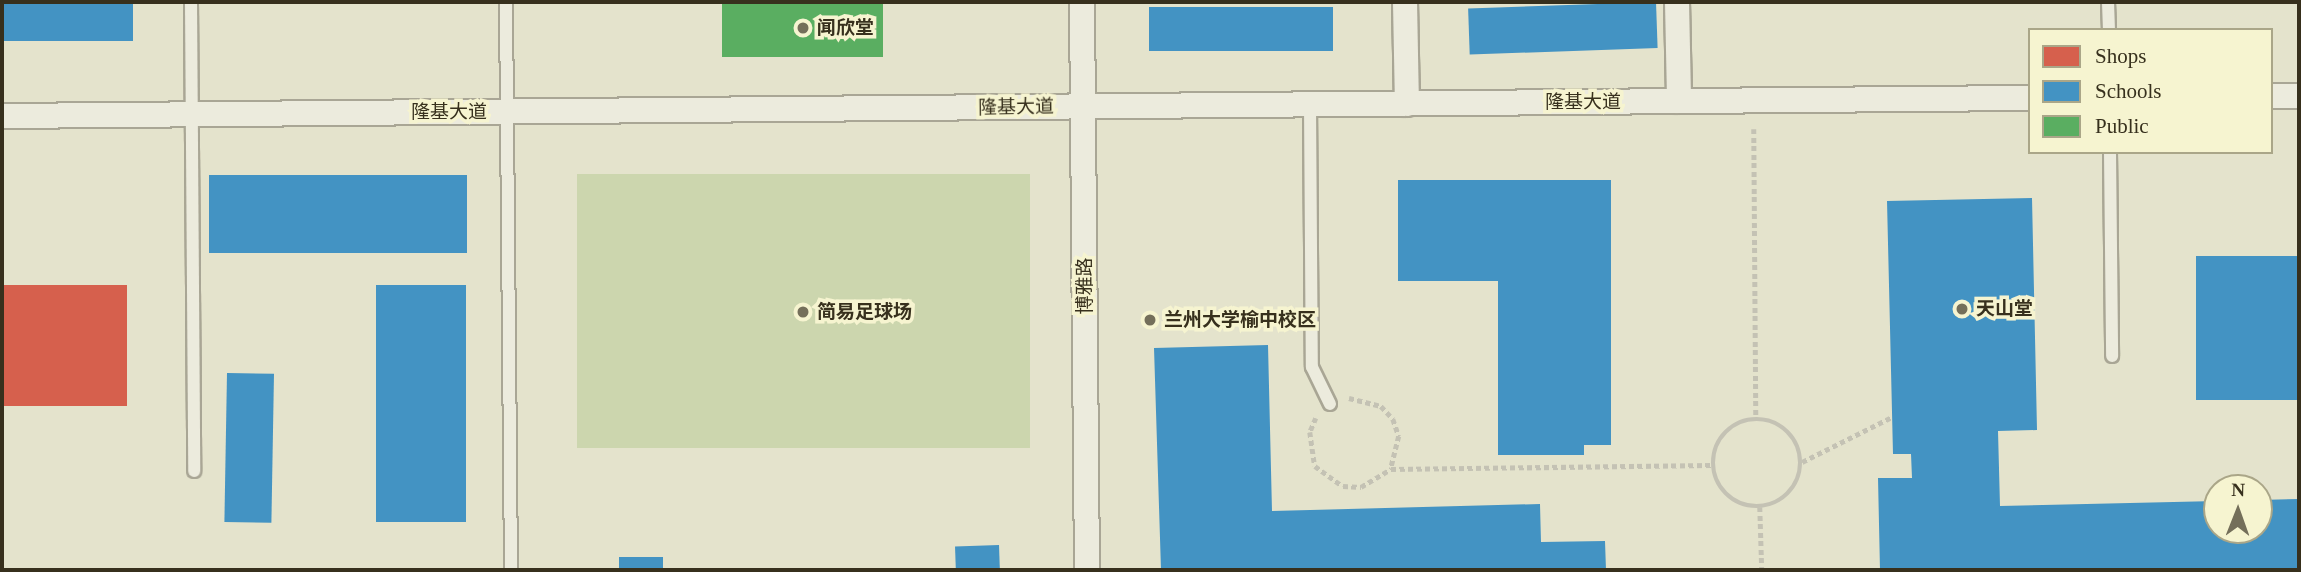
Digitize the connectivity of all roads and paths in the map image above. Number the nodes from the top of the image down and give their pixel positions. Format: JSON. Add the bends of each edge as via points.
{"nodes":[{"id":1,"x":191,"y":2,"type":"edge"},
{"id":2,"x":506,"y":2,"type":"edge"},
{"id":3,"x":1082,"y":2,"type":"edge"},
{"id":4,"x":1405,"y":2,"type":"edge"},
{"id":5,"x":1677,"y":2,"type":"edge"},
{"id":6,"x":2108,"y":2,"type":"edge"},
{"id":7,"x":2109,"y":28,"type":"edge"},
{"id":8,"x":2273,"y":96,"type":"edge"},
{"id":9,"x":2299,"y":96,"type":"edge"},
{"id":10,"x":2028,"y":98,"type":"edge"},
{"id":11,"x":1754,"y":100,"type":"junction"},
{"id":12,"x":1679,"y":101,"type":"junction"},
{"id":13,"x":1407,"y":104,"type":"junction"},
{"id":14,"x":1310,"y":105,"type":"junction"},
{"id":15,"x":1084,"y":107,"type":"junction"},
{"id":16,"x":507,"y":112,"type":"junction"},
{"id":17,"x":192,"y":114,"type":"junction"},
{"id":18,"x":2,"y":116,"type":"edge"},
{"id":19,"x":2110,"y":154,"type":"edge"},
{"id":20,"x":2112,"y":356,"type":"dead end"},
{"id":21,"x":1331,"y":404,"type":"junction"},
{"id":22,"x":1892,"y":417,"type":"dead end"},
{"id":23,"x":1756,"y":419,"type":"junction"},
{"id":24,"x":1801,"y":462,"type":"junction"},
{"id":25,"x":1712,"y":465,"type":"junction"},
{"id":26,"x":1391,"y":470,"type":"junction"},
{"id":27,"x":194,"y":471,"type":"dead end"},
{"id":28,"x":1760,"y":507,"type":"junction"},
{"id":29,"x":511,"y":570,"type":"edge"},
{"id":30,"x":1087,"y":570,"type":"edge"},
{"id":31,"x":1762,"y":570,"type":"edge"}],
"edges":[{"from":1,"to":17,"type":"lane"},
{"from":2,"to":16,"type":"lane"},
{"from":3,"to":15,"type":"street","name":"博雅路"},
{"from":4,"to":13,"type":"street"},
{"from":5,"to":12,"type":"street"},
{"from":6,"to":7,"type":"lane"},
{"from":8,"to":9,"type":"street"},
{"from":10,"to":11,"type":"street","name":"隆基大道"},
{"from":11,"to":12,"type":"street","name":"隆基大道"},
{"from":11,"to":23,"type":"path"},
{"from":12,"to":13,"type":"street","name":"隆基大道"},
{"from":13,"to":14,"type":"street","name":"隆基大道"},
{"from":14,"to":15,"type":"street","name":"隆基大道"},
{"from":14,"to":21,"type":"lane","via":[[1312,367]]},
{"from":15,"to":16,"type":"street","name":"隆基大道"},
{"from":15,"to":30,"type":"street","name":"博雅路"},
{"from":16,"to":17,"type":"street","name":"隆基大道"},
{"from":16,"to":29,"type":"lane"},
{"from":17,"to":18,"type":"street","name":"隆基大道"},
{"from":17,"to":27,"type":"lane"},
{"from":19,"to":20,"type":"lane"},
{"from":21,"to":26,"type":"path","via":[[1347,398],[1365,399],[1393,419],[1399,436]]},
{"from":21,"to":26,"type":"path","via":[[1310,432],[1315,467],[1343,486],[1362,487]]},
{"from":22,"to":24,"type":"path"},
{"from":23,"to":24,"type":"path","via":[[1770,420],[1792,436]]},
{"from":23,"to":25,"type":"path","via":[[1729,428],[1714,451]]},
{"from":24,"to":28,"type":"path","via":[[1800,475],[1785,498]]},
{"from":25,"to":26,"type":"path"},
{"from":25,"to":28,"type":"path","via":[[1719,485],[1733,501]]},
{"from":28,"to":31,"type":"path"}]}
